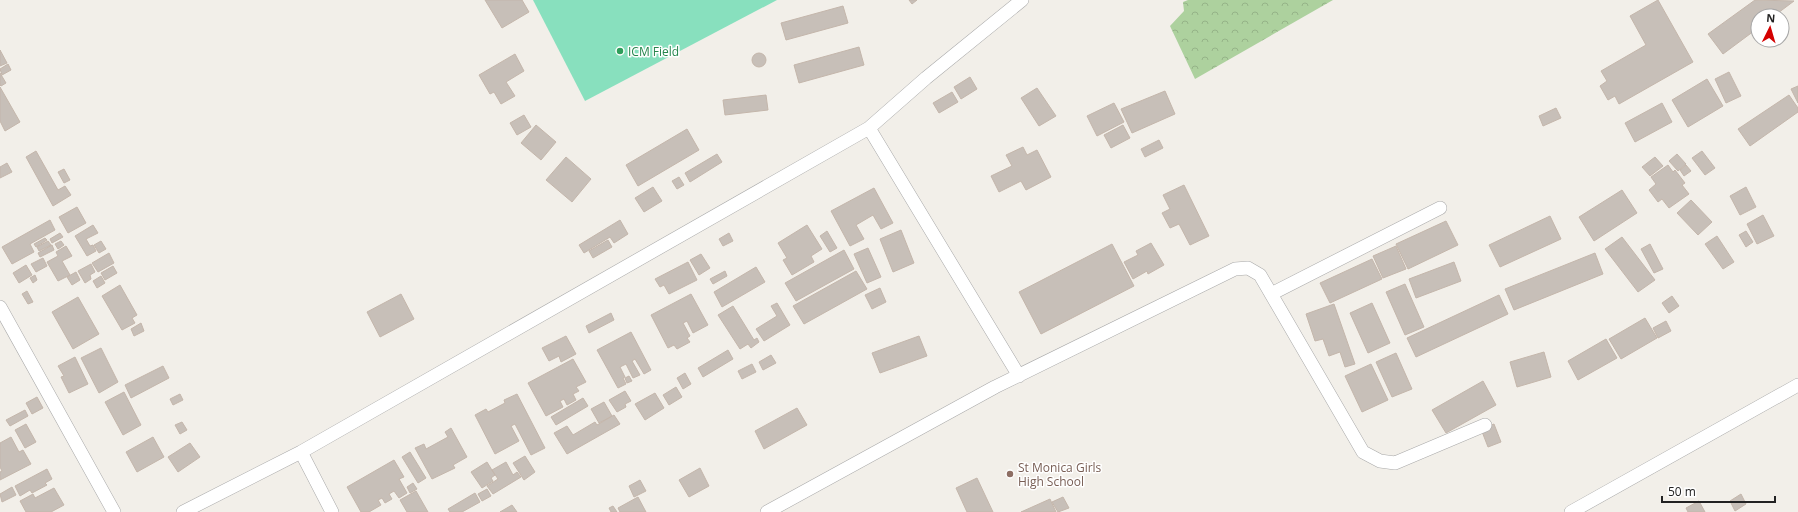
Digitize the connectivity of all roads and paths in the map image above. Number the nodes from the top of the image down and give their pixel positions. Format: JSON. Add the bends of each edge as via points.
{"nodes":[{"id":1,"x":1022,"y":0,"type":"edge"},
{"id":2,"x":870,"y":128,"type":"junction"},
{"id":3,"x":1440,"y":208,"type":"dead end"},
{"id":4,"x":1271,"y":294,"type":"junction"},
{"id":5,"x":0,"y":307,"type":"edge"},
{"id":6,"x":1019,"y":376,"type":"junction"},
{"id":7,"x":1798,"y":385,"type":"edge"},
{"id":8,"x":1485,"y":425,"type":"dead end"},
{"id":9,"x":301,"y":452,"type":"junction"},
{"id":10,"x":114,"y":512,"type":"edge"},
{"id":11,"x":183,"y":512,"type":"edge"},
{"id":12,"x":332,"y":512,"type":"edge"},
{"id":13,"x":767,"y":512,"type":"edge"},
{"id":14,"x":1571,"y":512,"type":"edge"}],
"edges":[{"from":1,"to":2,"type":"street","via":[[926,78]]},
{"from":2,"to":6,"type":"street"},
{"from":2,"to":9,"type":"street"},
{"from":3,"to":4,"type":"street"},
{"from":4,"to":6,"type":"street","via":[[1260,275],[1248,268],[1235,269]]},
{"from":4,"to":8,"type":"street","via":[[1363,452],[1380,461],[1395,463]]},
{"from":5,"to":10,"type":"street"},
{"from":6,"to":13,"type":"street"},
{"from":7,"to":14,"type":"street"},
{"from":9,"to":11,"type":"street"},
{"from":9,"to":12,"type":"street"}]}
